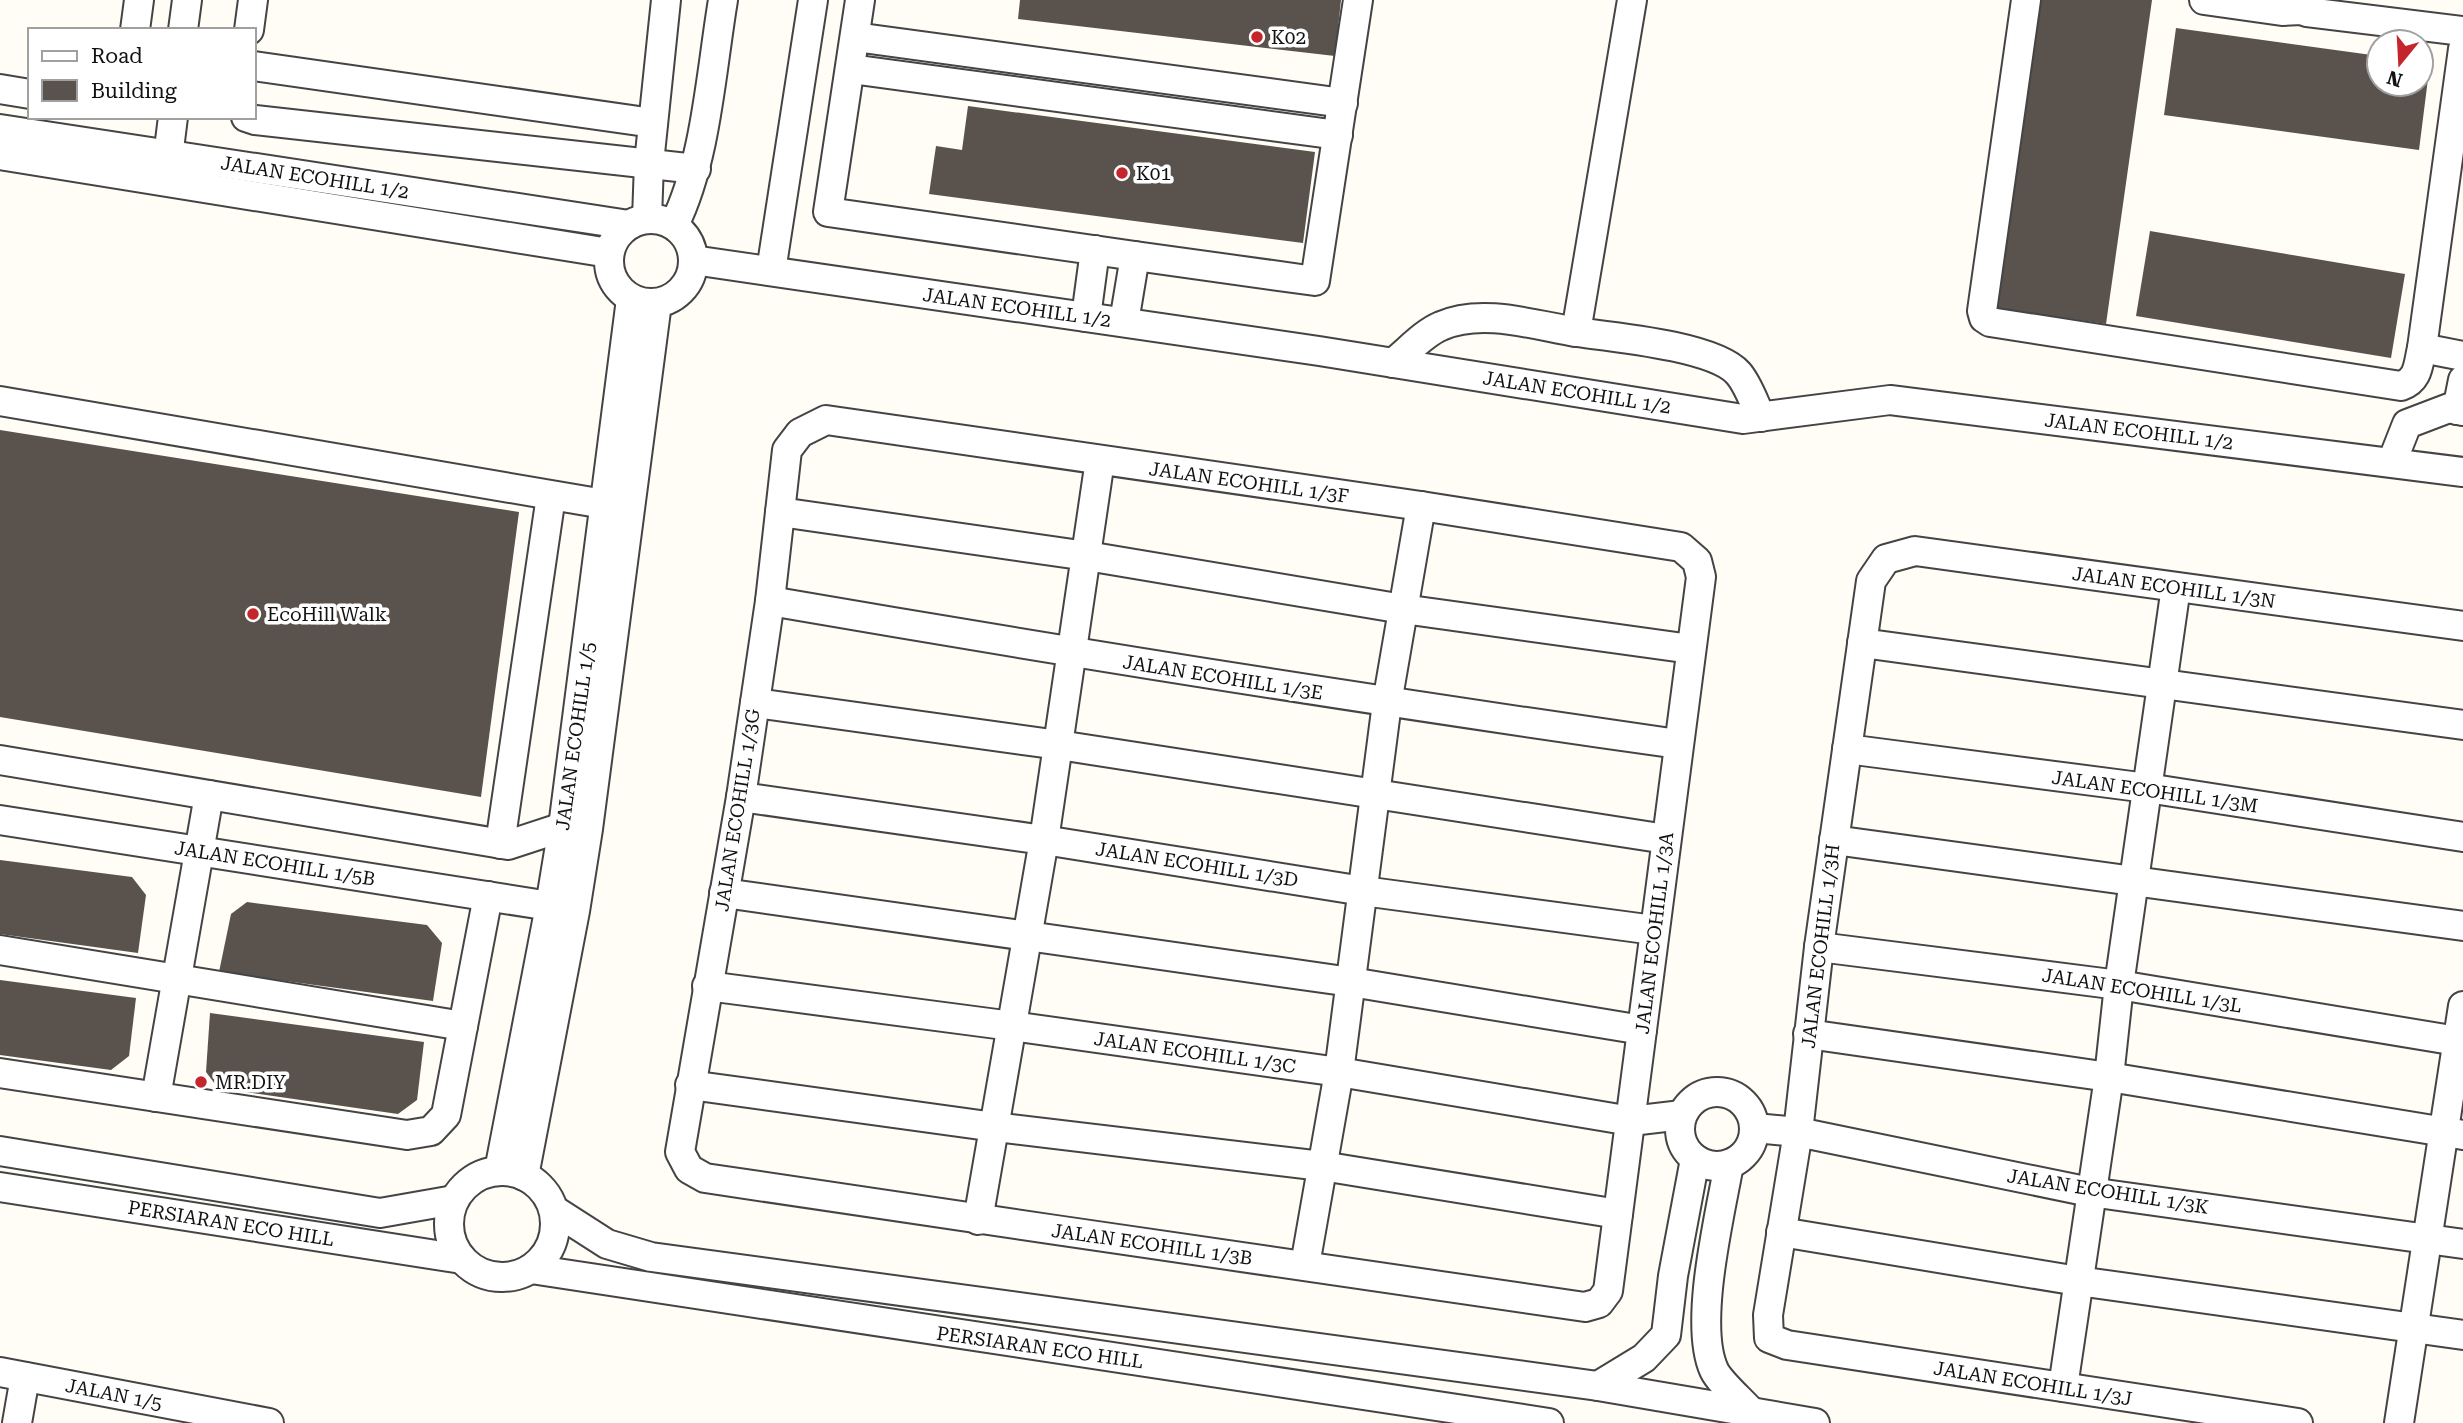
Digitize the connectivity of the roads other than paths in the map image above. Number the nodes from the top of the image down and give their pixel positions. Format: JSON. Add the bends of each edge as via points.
{"nodes":[{"id":1,"x":139,"y":0,"type":"edge"},
{"id":2,"x":187,"y":0,"type":"edge"},
{"id":3,"x":253,"y":0,"type":"edge"},
{"id":4,"x":666,"y":0,"type":"edge"},
{"id":5,"x":723,"y":0,"type":"edge"},
{"id":6,"x":813,"y":0,"type":"edge"},
{"id":7,"x":860,"y":0,"type":"edge"},
{"id":8,"x":1357,"y":0,"type":"edge"},
{"id":9,"x":1632,"y":0,"type":"edge"},
{"id":10,"x":2026,"y":0,"type":"edge"},
{"id":11,"x":2204,"y":0,"type":"edge"},
{"id":12,"x":2298,"y":5,"type":"edge"},
{"id":13,"x":135,"y":28,"type":"edge"},
{"id":14,"x":183,"y":28,"type":"edge"},
{"id":15,"x":248,"y":28,"type":"edge"},
{"id":16,"x":2463,"y":31,"type":"edge"},
{"id":17,"x":855,"y":37,"type":"junction"},
{"id":18,"x":2463,"y":49,"type":"edge"},
{"id":19,"x":256,"y":65,"type":"edge"},
{"id":20,"x":851,"y":69,"type":"junction"},
{"id":21,"x":2461,"y":87,"type":"edge"},
{"id":22,"x":0,"y":89,"type":"edge"},
{"id":23,"x":28,"y":94,"type":"edge"},
{"id":24,"x":1343,"y":103,"type":"junction"},
{"id":25,"x":173,"y":119,"type":"edge"},
{"id":26,"x":255,"y":119,"type":"edge"},
{"id":27,"x":653,"y":123,"type":"junction"},
{"id":28,"x":0,"y":129,"type":"edge"},
{"id":29,"x":1338,"y":135,"type":"junction"},
{"id":30,"x":0,"y":155,"type":"edge"},
{"id":31,"x":169,"y":155,"type":"junction"},
{"id":32,"x":649,"y":163,"type":"junction"},
{"id":33,"x":696,"y":169,"type":"junction"},
{"id":34,"x":165,"y":183,"type":"junction"},
{"id":35,"x":650,"y":223,"type":"junction"},
{"id":36,"x":1096,"y":250,"type":"junction"},
{"id":37,"x":609,"y":253,"type":"junction"},
{"id":38,"x":1135,"y":256,"type":"junction"},
{"id":39,"x":693,"y":260,"type":"junction"},
{"id":40,"x":771,"y":271,"type":"junction"},
{"id":41,"x":644,"y":301,"type":"junction"},
{"id":42,"x":1086,"y":317,"type":"junction"},
{"id":43,"x":1124,"y":322,"type":"junction"},
{"id":44,"x":1576,"y":332,"type":"junction"},
{"id":45,"x":2422,"y":348,"type":"junction"},
{"id":46,"x":2463,"y":356,"type":"edge"},
{"id":47,"x":1394,"y":363,"type":"junction"},
{"id":48,"x":2463,"y":380,"type":"edge"},
{"id":49,"x":0,"y":401,"type":"edge"},
{"id":50,"x":2460,"y":410,"type":"edge"},
{"id":51,"x":1761,"y":416,"type":"junction"},
{"id":52,"x":800,"y":432,"type":"joint"},
{"id":53,"x":1100,"y":460,"type":"junction"},
{"id":54,"x":2392,"y":462,"type":"junction"},
{"id":55,"x":2463,"y":472,"type":"edge"},
{"id":56,"x":551,"y":496,"type":"junction"},
{"id":57,"x":604,"y":505,"type":"junction"},
{"id":58,"x":1421,"y":506,"type":"junction"},
{"id":59,"x":780,"y":512,"type":"junction"},
{"id":60,"x":1087,"y":556,"type":"junction"},
{"id":61,"x":1886,"y":559,"type":"joint"},
{"id":62,"x":1697,"y":561,"type":"joint"},
{"id":63,"x":2176,"y":587,"type":"junction"},
{"id":64,"x":770,"y":601,"type":"junction"},
{"id":65,"x":1403,"y":609,"type":"junction"},
{"id":66,"x":2463,"y":626,"type":"edge"},
{"id":67,"x":1862,"y":643,"type":"junction"},
{"id":68,"x":1691,"y":649,"type":"junction"},
{"id":69,"x":1073,"y":653,"type":"junction"},
{"id":70,"x":2162,"y":682,"type":"junction"},
{"id":71,"x":1387,"y":702,"type":"junction"},
{"id":72,"x":755,"y":703,"type":"junction"},
{"id":73,"x":2463,"y":725,"type":"edge"},
{"id":74,"x":1678,"y":744,"type":"junction"},
{"id":75,"x":1059,"y":745,"type":"junction"},
{"id":76,"x":1847,"y":749,"type":"junction"},
{"id":77,"x":0,"y":760,"type":"edge"},
{"id":78,"x":2147,"y":788,"type":"junction"},
{"id":79,"x":209,"y":795,"type":"junction"},
{"id":80,"x":1375,"y":795,"type":"junction"},
{"id":81,"x":741,"y":797,"type":"junction"},
{"id":82,"x":0,"y":820,"type":"edge"},
{"id":83,"x":563,"y":827,"type":"junction"},
{"id":84,"x":2463,"y":837,"type":"edge"},
{"id":85,"x":1666,"y":839,"type":"junction"},
{"id":86,"x":1044,"y":840,"type":"junction"},
{"id":87,"x":1834,"y":840,"type":"junction"},
{"id":88,"x":500,"y":844,"type":"junction"},
{"id":89,"x":199,"y":850,"type":"junction"},
{"id":90,"x":2134,"y":880,"type":"junction"},
{"id":91,"x":1363,"y":891,"type":"junction"},
{"id":92,"x":724,"y":893,"type":"junction"},
{"id":93,"x":488,"y":896,"type":"junction"},
{"id":94,"x":551,"y":906,"type":"junction"},
{"id":95,"x":2463,"y":926,"type":"edge"},
{"id":96,"x":1654,"y":930,"type":"junction"},
{"id":97,"x":1027,"y":936,"type":"junction"},
{"id":98,"x":1819,"y":947,"type":"junction"},
{"id":99,"x":0,"y":950,"type":"edge"},
{"id":100,"x":178,"y":978,"type":"junction"},
{"id":101,"x":1351,"y":982,"type":"junction"},
{"id":102,"x":2119,"y":985,"type":"junction"},
{"id":103,"x":707,"y":986,"type":"junction"},
{"id":104,"x":2463,"y":1006,"type":"edge"},
{"id":105,"x":463,"y":1026,"type":"junction"},
{"id":106,"x":1012,"y":1026,"type":"junction"},
{"id":107,"x":1642,"y":1030,"type":"junction"},
{"id":108,"x":1808,"y":1034,"type":"junction"},
{"id":109,"x":2460,"y":1041,"type":"edge"},
{"id":110,"x":1339,"y":1072,"type":"junction"},
{"id":111,"x":0,"y":1073,"type":"edge"},
{"id":112,"x":2109,"y":1077,"type":"junction"},
{"id":113,"x":690,"y":1086,"type":"junction"},
{"id":114,"x":156,"y":1097,"type":"junction"},
{"id":115,"x":1682,"y":1115,"type":"junction"},
{"id":116,"x":1631,"y":1121,"type":"junction"},
{"id":117,"x":995,"y":1127,"type":"junction"},
{"id":118,"x":1755,"y":1128,"type":"junction"},
{"id":119,"x":1798,"y":1132,"type":"junction"},
{"id":120,"x":2453,"y":1134,"type":"edge"},
{"id":121,"x":0,"y":1150,"type":"edge"},
{"id":122,"x":1695,"y":1158,"type":"junction"},
{"id":123,"x":1729,"y":1164,"type":"junction"},
{"id":124,"x":1322,"y":1166,"type":"junction"},
{"id":125,"x":512,"y":1173,"type":"junction"},
{"id":126,"x":705,"y":1178,"type":"joint"},
{"id":127,"x":0,"y":1187,"type":"edge"},
{"id":128,"x":2091,"y":1192,"type":"junction"},
{"id":129,"x":454,"y":1200,"type":"junction"},
{"id":130,"x":554,"y":1210,"type":"junction"},
{"id":131,"x":1618,"y":1214,"type":"junction"},
{"id":132,"x":978,"y":1220,"type":"junction"},
{"id":133,"x":1781,"y":1231,"type":"junction"},
{"id":134,"x":2428,"y":1238,"type":"junction"},
{"id":135,"x":2463,"y":1244,"type":"edge"},
{"id":136,"x":462,"y":1259,"type":"junction"},
{"id":137,"x":1305,"y":1265,"type":"junction"},
{"id":138,"x":531,"y":1269,"type":"junction"},
{"id":139,"x":2078,"y":1281,"type":"junction"},
{"id":140,"x":1599,"y":1303,"type":"joint"},
{"id":141,"x":2414,"y":1327,"type":"junction"},
{"id":142,"x":2463,"y":1335,"type":"edge"},
{"id":143,"x":1769,"y":1338,"type":"joint"},
{"id":144,"x":13,"y":1374,"type":"edge"},
{"id":145,"x":1598,"y":1386,"type":"junction"},
{"id":146,"x":2063,"y":1387,"type":"junction"},
{"id":147,"x":1754,"y":1413,"type":"junction"},
{"id":148,"x":211,"y":1418,"type":"edge"},
{"id":149,"x":18,"y":1423,"type":"edge"},
{"id":150,"x":269,"y":1423,"type":"edge"},
{"id":151,"x":1549,"y":1423,"type":"edge"},
{"id":152,"x":1815,"y":1423,"type":"edge"},
{"id":153,"x":2298,"y":1423,"type":"edge"},
{"id":154,"x":2399,"y":1423,"type":"edge"}],
"edges":[{"from":1,"to":13,"type":"street"},
{"from":2,"to":14,"type":"street"},
{"from":3,"to":15,"type":"street"},
{"from":4,"to":27,"type":"street"},
{"from":5,"to":33,"type":"street"},
{"from":6,"to":40,"type":"street"},
{"from":7,"to":17,"type":"street"},
{"from":8,"to":24,"type":"street"},
{"from":9,"to":44,"type":"street"},
{"from":10,"to":45,"type":"street","via":[[1984,318],[2401,386],[2416,376]]},
{"from":11,"to":12,"type":"street","via":[[2282,11]]},
{"from":12,"to":16,"type":"street","via":[[2307,12]]},
{"from":17,"to":20,"type":"street"},
{"from":17,"to":24,"type":"street"},
{"from":18,"to":21,"type":"street"},
{"from":19,"to":27,"type":"street"},
{"from":20,"to":29,"type":"street"},
{"from":20,"to":36,"type":"street","via":[[828,212]]},
{"from":21,"to":45,"type":"street"},
{"from":22,"to":23,"type":"street"},
{"from":24,"to":29,"type":"street"},
{"from":25,"to":31,"type":"street"},
{"from":26,"to":32,"type":"street"},
{"from":27,"to":32,"type":"street"},
{"from":28,"to":31,"type":"street","name":"JALAN ECOHILL 1/2"},
{"from":29,"to":38,"type":"street","via":[[1315,281]]},
{"from":30,"to":34,"type":"street","name":"JALAN ECOHILL 1/2"},
{"from":31,"to":34,"type":"street"},
{"from":31,"to":35,"type":"street","name":"JALAN ECOHILL 1/2"},
{"from":32,"to":33,"type":"street"},
{"from":32,"to":35,"type":"street"},
{"from":33,"to":35,"type":"street","via":[[683,206]]},
{"from":34,"to":37,"type":"street","name":"JALAN ECOHILL 1/2"},
{"from":35,"to":37,"type":"street","via":[[614,240]]},
{"from":35,"to":39,"type":"street","via":[[684,235]]},
{"from":36,"to":38,"type":"street"},
{"from":36,"to":42,"type":"street"},
{"from":37,"to":41,"type":"street","via":[[609,267],[620,290]]},
{"from":38,"to":43,"type":"street"},
{"from":39,"to":40,"type":"street","name":"JALAN ECOHILL 1/2"},
{"from":39,"to":41,"type":"street","via":[[687,284],[679,293]]},
{"from":40,"to":42,"type":"street","name":"JALAN ECOHILL 1/2"},
{"from":41,"to":57,"type":"street","name":"JALAN ECOHILL 1/5"},
{"from":41,"to":125,"type":"street","via":[[589,829],[575,911]]},
{"from":42,"to":43,"type":"street","name":"JALAN ECOHILL 1/2"},
{"from":43,"to":47,"type":"street","name":"JALAN ECOHILL 1/2"},
{"from":44,"to":47,"type":"street","via":[[1465,318],[1439,326]]},
{"from":44,"to":51,"type":"street","via":[[1704,353],[1738,372]]},
{"from":45,"to":46,"type":"street"},
{"from":47,"to":51,"type":"street","name":"JALAN ECOHILL 1/2","via":[[1743,419]]},
{"from":48,"to":50,"type":"street"},
{"from":49,"to":56,"type":"street"},
{"from":50,"to":54,"type":"street","via":[[2449,408],[2407,424]]},
{"from":51,"to":54,"type":"street","name":"JALAN ECOHILL 1/2","via":[[1890,400]]},
{"from":52,"to":53,"type":"street","name":"JALAN ECOHILL 1/3F","via":[[826,420]]},
{"from":52,"to":59,"type":"street","name":"JALAN ECOHILL 1/3G","via":[[787,450]]},
{"from":53,"to":58,"type":"street","name":"JALAN ECOHILL 1/3F"},
{"from":53,"to":60,"type":"street"},
{"from":54,"to":55,"type":"street","name":"JALAN ECOHILL 1/2"},
{"from":56,"to":57,"type":"street"},
{"from":56,"to":88,"type":"street"},
{"from":57,"to":83,"type":"street","name":"JALAN ECOHILL 1/5"},
{"from":58,"to":62,"type":"street","name":"JALAN ECOHILL 1/3F","via":[[1681,547]]},
{"from":58,"to":65,"type":"street"},
{"from":59,"to":60,"type":"street"},
{"from":59,"to":64,"type":"street","name":"JALAN ECOHILL 1/3G"},
{"from":60,"to":65,"type":"street"},
{"from":60,"to":69,"type":"street"},
{"from":61,"to":63,"type":"street","name":"JALAN ECOHILL 1/3N","via":[[1915,551]]},
{"from":61,"to":67,"type":"street","name":"JALAN ECOHILL 1/3H","via":[[1871,581]]},
{"from":62,"to":68,"type":"street","name":"JALAN ECOHILL 1/3A","via":[[1702,577]]},
{"from":63,"to":66,"type":"street","name":"JALAN ECOHILL 1/3N"},
{"from":63,"to":70,"type":"street"},
{"from":64,"to":69,"type":"street","name":"JALAN ECOHILL 1/3E"},
{"from":64,"to":72,"type":"street","name":"JALAN ECOHILL 1/3G"},
{"from":65,"to":68,"type":"street"},
{"from":65,"to":71,"type":"street"},
{"from":67,"to":70,"type":"street"},
{"from":67,"to":76,"type":"street","name":"JALAN ECOHILL 1/3H"},
{"from":68,"to":74,"type":"street","name":"JALAN ECOHILL 1/3A"},
{"from":69,"to":71,"type":"street","name":"JALAN ECOHILL 1/3E"},
{"from":69,"to":75,"type":"street"},
{"from":70,"to":73,"type":"street"},
{"from":70,"to":78,"type":"street"},
{"from":71,"to":74,"type":"street","name":"JALAN ECOHILL 1/3E"},
{"from":71,"to":80,"type":"street"},
{"from":72,"to":75,"type":"street"},
{"from":72,"to":81,"type":"street","name":"JALAN ECOHILL 1/3G"},
{"from":74,"to":85,"type":"street","name":"JALAN ECOHILL 1/3A"},
{"from":75,"to":80,"type":"street"},
{"from":75,"to":86,"type":"street"},
{"from":76,"to":78,"type":"street","name":"JALAN ECOHILL 1/3M"},
{"from":76,"to":87,"type":"street","name":"JALAN ECOHILL 1/3H"},
{"from":77,"to":79,"type":"street"},
{"from":78,"to":84,"type":"street","name":"JALAN ECOHILL 1/3M"},
{"from":78,"to":90,"type":"street"},
{"from":79,"to":88,"type":"street"},
{"from":79,"to":89,"type":"street"},
{"from":80,"to":85,"type":"street"},
{"from":80,"to":91,"type":"street"},
{"from":81,"to":86,"type":"street","name":"JALAN ECOHILL 1/3D"},
{"from":81,"to":92,"type":"street","name":"JALAN ECOHILL 1/3G"},
{"from":82,"to":89,"type":"street","name":"JALAN ECOHILL 1/5B"},
{"from":83,"to":88,"type":"street"},
{"from":83,"to":94,"type":"street","name":"JALAN ECOHILL 1/5"},
{"from":85,"to":96,"type":"street","name":"JALAN ECOHILL 1/3A"},
{"from":86,"to":91,"type":"street","name":"JALAN ECOHILL 1/3D"},
{"from":86,"to":97,"type":"street"},
{"from":87,"to":90,"type":"street"},
{"from":87,"to":98,"type":"street","name":"JALAN ECOHILL 1/3H"},
{"from":89,"to":93,"type":"street","name":"JALAN ECOHILL 1/5B"},
{"from":89,"to":100,"type":"street"},
{"from":90,"to":95,"type":"street"},
{"from":90,"to":102,"type":"street"},
{"from":91,"to":96,"type":"street","name":"JALAN ECOHILL 1/3D"},
{"from":91,"to":101,"type":"street"},
{"from":92,"to":97,"type":"street"},
{"from":92,"to":103,"type":"street","name":"JALAN ECOHILL 1/3G"},
{"from":93,"to":94,"type":"street","name":"JALAN ECOHILL 1/5B"},
{"from":93,"to":105,"type":"street"},
{"from":94,"to":125,"type":"street","name":"JALAN ECOHILL 1/5"},
{"from":96,"to":107,"type":"street","name":"JALAN ECOHILL 1/3A"},
{"from":97,"to":101,"type":"street"},
{"from":97,"to":106,"type":"street"},
{"from":98,"to":102,"type":"street","name":"JALAN ECOHILL 1/3L"},
{"from":98,"to":108,"type":"street","name":"JALAN ECOHILL 1/3H"},
{"from":99,"to":100,"type":"street"},
{"from":100,"to":105,"type":"street"},
{"from":100,"to":114,"type":"street"},
{"from":101,"to":107,"type":"street"},
{"from":101,"to":110,"type":"street"},
{"from":102,"to":109,"type":"street","name":"JALAN ECOHILL 1/3L"},
{"from":102,"to":112,"type":"street"},
{"from":103,"to":106,"type":"street","name":"JALAN ECOHILL 1/3C"},
{"from":103,"to":113,"type":"street","name":"JALAN ECOHILL 1/3G"},
{"from":104,"to":109,"type":"street"},
{"from":105,"to":114,"type":"street","via":[[446,1115],[431,1131],[407,1135]]},
{"from":106,"to":110,"type":"street","name":"JALAN ECOHILL 1/3C"},
{"from":106,"to":117,"type":"street"},
{"from":107,"to":116,"type":"street","name":"JALAN ECOHILL 1/3A"},
{"from":108,"to":112,"type":"street"},
{"from":108,"to":119,"type":"street","name":"JALAN ECOHILL 1/3H"},
{"from":109,"to":120,"type":"street"},
{"from":110,"to":116,"type":"street","name":"JALAN ECOHILL 1/3C"},
{"from":110,"to":124,"type":"street"},
{"from":111,"to":114,"type":"street"},
{"from":112,"to":120,"type":"street"},
{"from":112,"to":128,"type":"street"},
{"from":113,"to":117,"type":"street"},
{"from":113,"to":126,"type":"street","name":"JALAN ECOHILL 1/3G","via":[[680,1152],[689,1169]]},
{"from":115,"to":116,"type":"street","name":"JALAN ECOHILL 1/3C"},
{"from":115,"to":118,"type":"street","via":[[1688,1105],[1707,1093],[1729,1094],[1748,1107]]},
{"from":115,"to":122,"type":"street","via":[[1681,1139]]},
{"from":116,"to":131,"type":"street","name":"JALAN ECOHILL 1/3A"},
{"from":117,"to":124,"type":"street"},
{"from":117,"to":132,"type":"street"},
{"from":118,"to":119,"type":"street","name":"JALAN ECOHILL 1/3K"},
{"from":118,"to":123,"type":"street","via":[[1748,1150]]},
{"from":119,"to":128,"type":"street","name":"JALAN ECOHILL 1/3K"},
{"from":119,"to":133,"type":"street","name":"JALAN ECOHILL 1/3H"},
{"from":120,"to":134,"type":"street"},
{"from":121,"to":129,"type":"street","name":"PERSIARAN ECO HILL","via":[[380,1213]]},
{"from":122,"to":123,"type":"street","via":[[1717,1166]]},
{"from":122,"to":145,"type":"street","via":[[1666,1335],[1644,1358]]},
{"from":123,"to":147,"type":"street","via":[[1705,1331],[1714,1371]]},
{"from":124,"to":131,"type":"street"},
{"from":124,"to":137,"type":"street"},
{"from":125,"to":129,"type":"street","via":[[477,1177]]},
{"from":125,"to":130,"type":"street","via":[[537,1184]]},
{"from":126,"to":132,"type":"street","name":"JALAN ECOHILL 1/3B"},
{"from":127,"to":136,"type":"street","name":"PERSIARAN ECO HILL"},
{"from":128,"to":134,"type":"street","name":"JALAN ECOHILL 1/3K"},
{"from":128,"to":139,"type":"street"},
{"from":129,"to":136,"type":"street","via":[[449,1230]]},
{"from":130,"to":138,"type":"street","via":[[552,1243]]},
{"from":130,"to":145,"type":"street","via":[[607,1244],[651,1257]]},
{"from":131,"to":140,"type":"street","name":"JALAN ECOHILL 1/3A","via":[[1608,1291]]},
{"from":132,"to":137,"type":"street","name":"JALAN ECOHILL 1/3B"},
{"from":133,"to":139,"type":"street"},
{"from":133,"to":143,"type":"street","name":"JALAN ECOHILL 1/3H","via":[[1768,1315]]},
{"from":134,"to":135,"type":"street","name":"JALAN ECOHILL 1/3K"},
{"from":134,"to":141,"type":"street"},
{"from":136,"to":138,"type":"street","name":"PERSIARAN ECO HILL","via":[[473,1269],[495,1277]]},
{"from":137,"to":140,"type":"street","name":"JALAN ECOHILL 1/3B","via":[[1584,1307]]},
{"from":138,"to":151,"type":"street","name":"PERSIARAN ECO HILL"},
{"from":139,"to":141,"type":"street"},
{"from":139,"to":146,"type":"street"},
{"from":141,"to":142,"type":"street"},
{"from":141,"to":154,"type":"street"},
{"from":143,"to":146,"type":"street","name":"JALAN ECOHILL 1/3J","via":[[1787,1345]]},
{"from":144,"to":148,"type":"street","name":"JALAN 1/5"},
{"from":144,"to":149,"type":"street"},
{"from":145,"to":147,"type":"street"},
{"from":146,"to":153,"type":"street","name":"JALAN ECOHILL 1/3J"},
{"from":147,"to":152,"type":"street"},
{"from":148,"to":150,"type":"street","name":"JALAN 1/5"}]}
